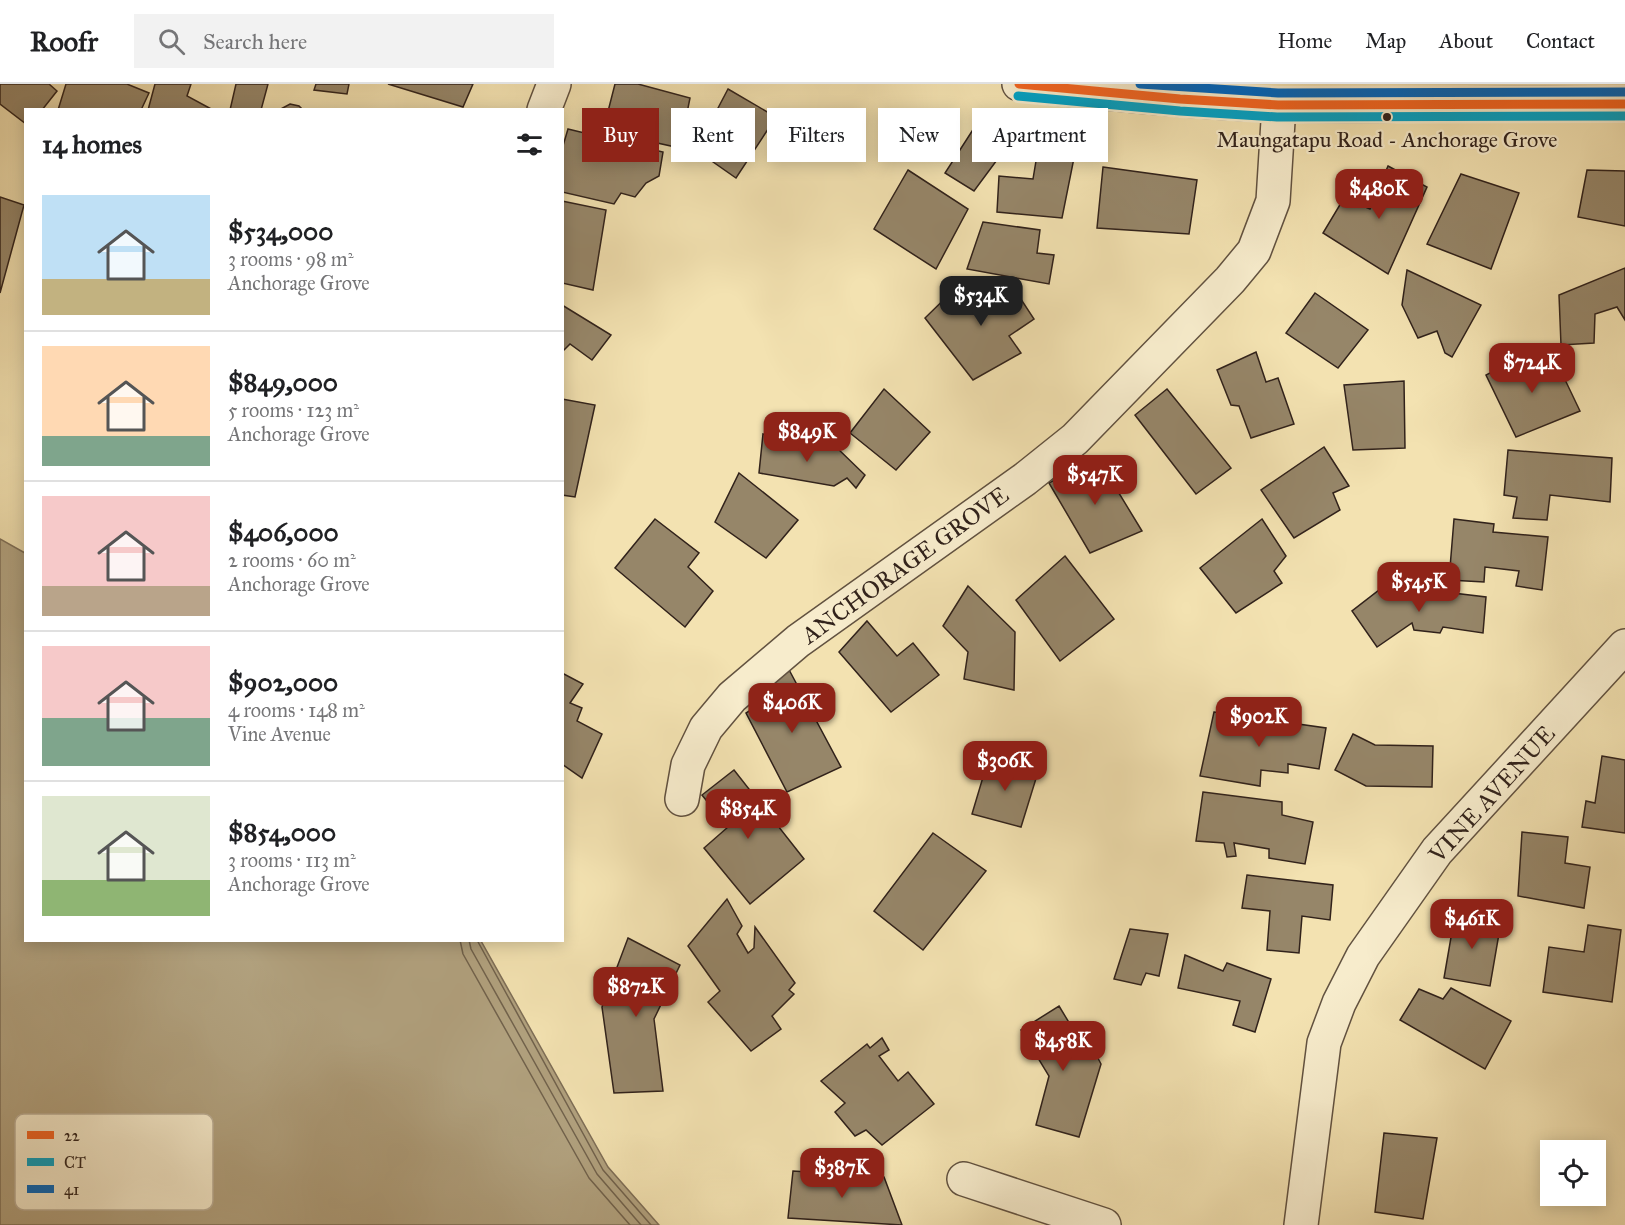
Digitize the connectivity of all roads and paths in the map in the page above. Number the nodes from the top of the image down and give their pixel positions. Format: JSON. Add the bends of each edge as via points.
{"nodes":[{"id":1,"x":555,"y":84,"type":"edge"},
{"id":2,"x":1018,"y":84,"type":"edge"},
{"id":3,"x":1625,"y":104,"type":"edge"},
{"id":4,"x":1279,"y":105,"type":"junction"},
{"id":5,"x":545,"y":108,"type":"edge"},
{"id":6,"x":1625,"y":646,"type":"edge"},
{"id":7,"x":682,"y":799,"type":"dead end"},
{"id":8,"x":964,"y":1179,"type":"dead end"},
{"id":9,"x":1104,"y":1225,"type":"edge"},
{"id":10,"x":1301,"y":1225,"type":"edge"}],
"edges":[{"from":1,"to":5,"type":"street"},
{"from":2,"to":4,"type":"street","via":[[1148,98]]},
{"from":3,"to":4,"type":"street","via":[[1536,101]]},
{"from":4,"to":7,"type":"street","name":"ANCHORAGE GROVE","via":[[1273,201],[1254,250],[1230,280],[1075,439],[798,642],[732,697],[706,728],[692,755]]},
{"from":6,"to":10,"type":"street","name":"VINE AVENUE","via":[[1437,851],[1363,956],[1324,1043]]},
{"from":8,"to":9,"type":"street"}]}
